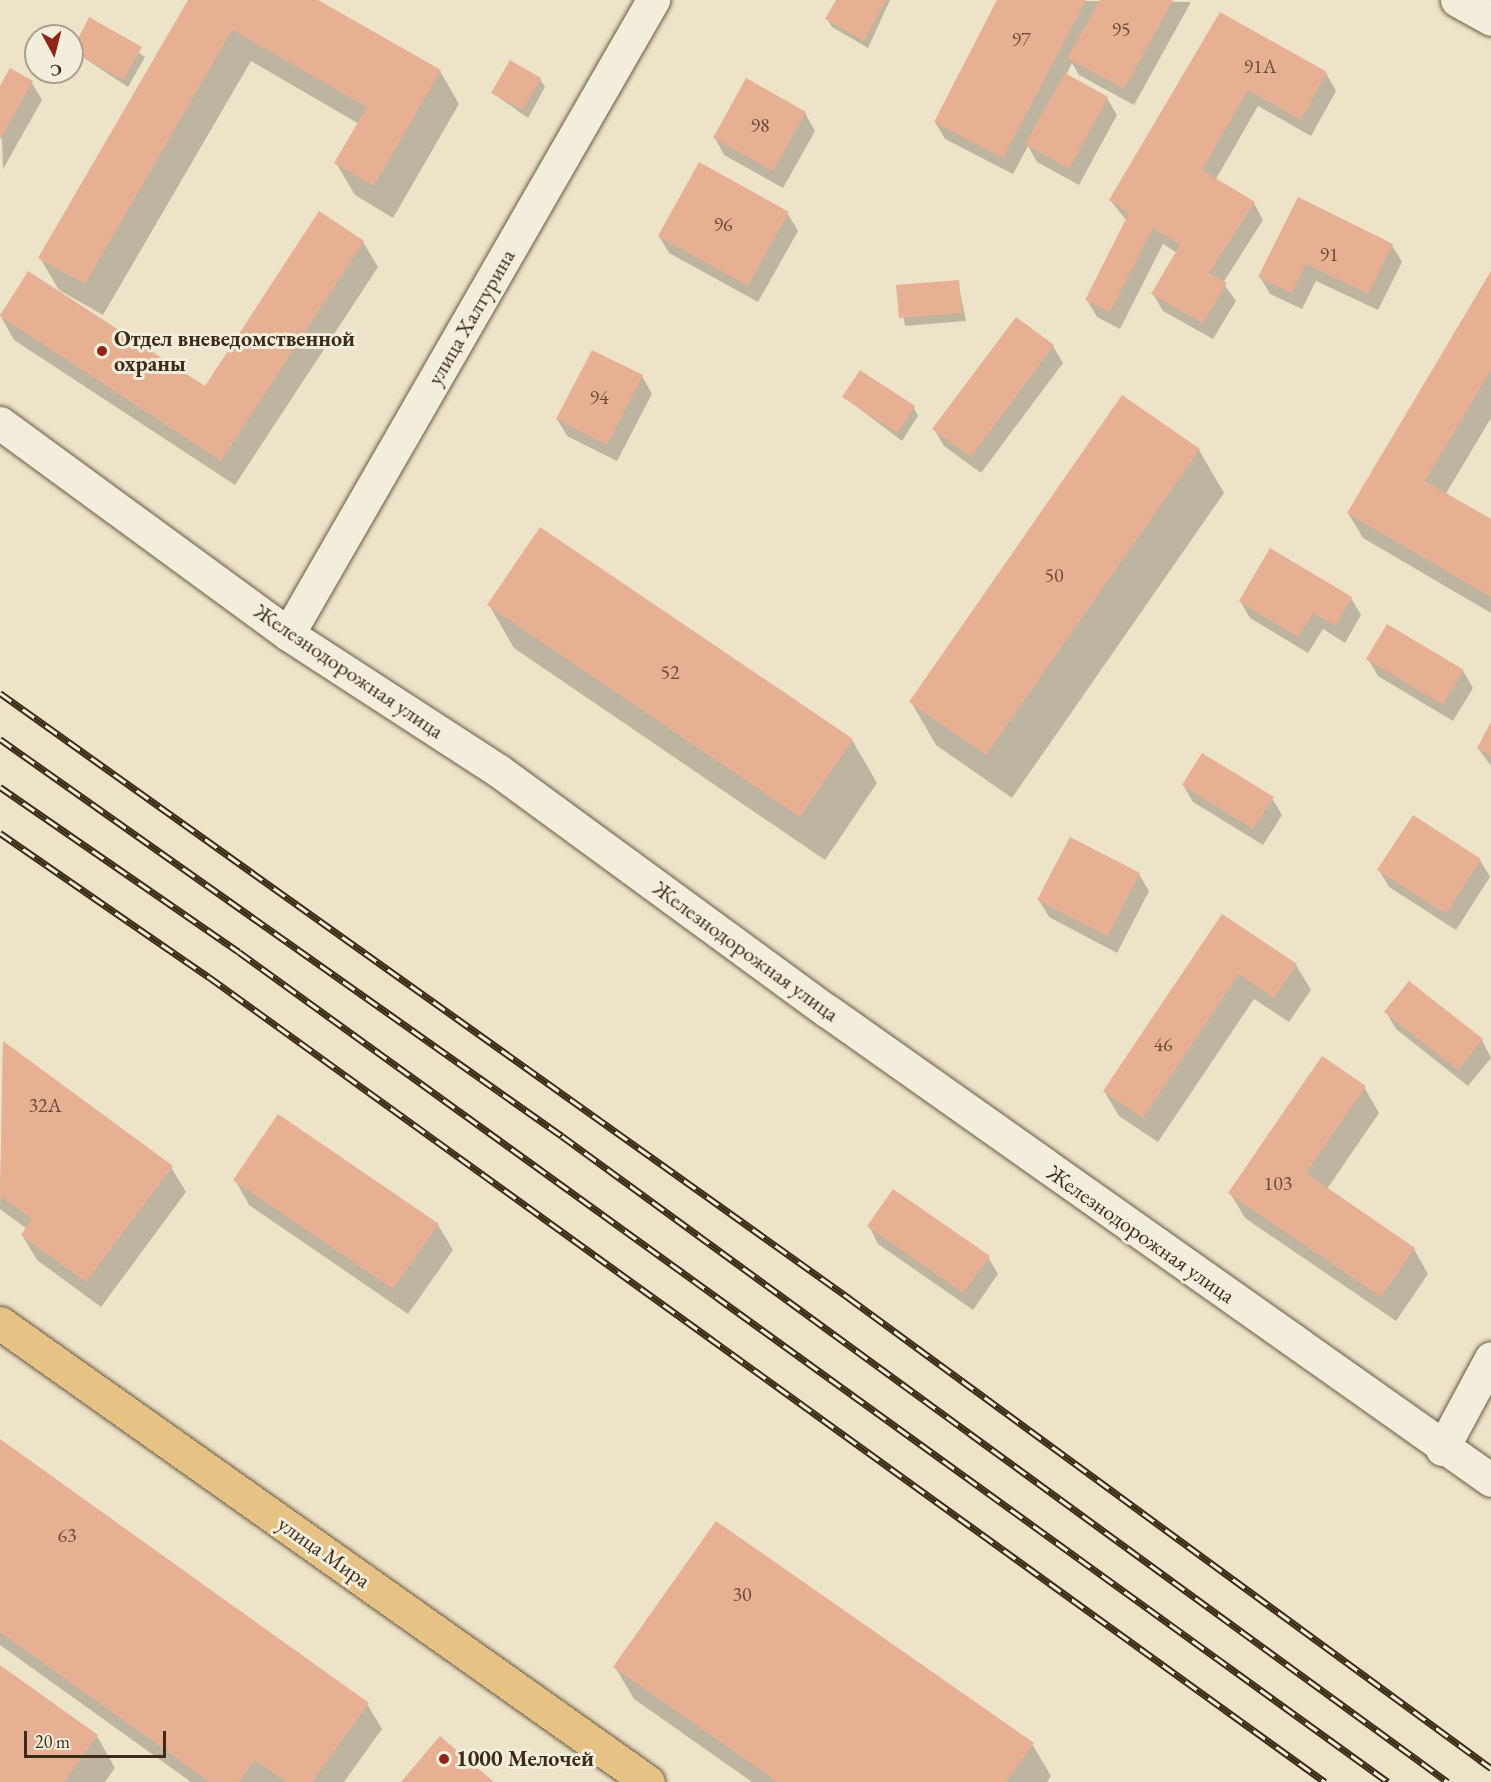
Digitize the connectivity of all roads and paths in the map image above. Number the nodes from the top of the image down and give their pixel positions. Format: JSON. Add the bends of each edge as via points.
{"nodes":[{"id":1,"x":653,"y":0,"type":"edge"},
{"id":2,"x":1457,"y":0,"type":"edge"},
{"id":3,"x":1491,"y":19,"type":"edge"},
{"id":4,"x":0,"y":423,"type":"edge"},
{"id":5,"x":288,"y":634,"type":"junction"},
{"id":6,"x":0,"y":1323,"type":"edge"},
{"id":7,"x":1491,"y":1358,"type":"edge"},
{"id":8,"x":1442,"y":1449,"type":"junction"},
{"id":9,"x":1491,"y":1480,"type":"edge"},
{"id":10,"x":648,"y":1782,"type":"edge"}],
"edges":[{"from":1,"to":5,"type":"street","name":"улица Халтурина"},
{"from":2,"to":3,"type":"street"},
{"from":4,"to":5,"type":"street","name":"Железнодорожная улица"},
{"from":5,"to":8,"type":"street","name":"Железнодорожная улица","via":[[499,771]]},
{"from":6,"to":10,"type":"main road","name":"улица Мира"},
{"from":7,"to":8,"type":"street"},
{"from":8,"to":9,"type":"street","name":"Железнодорожная улица"}]}
